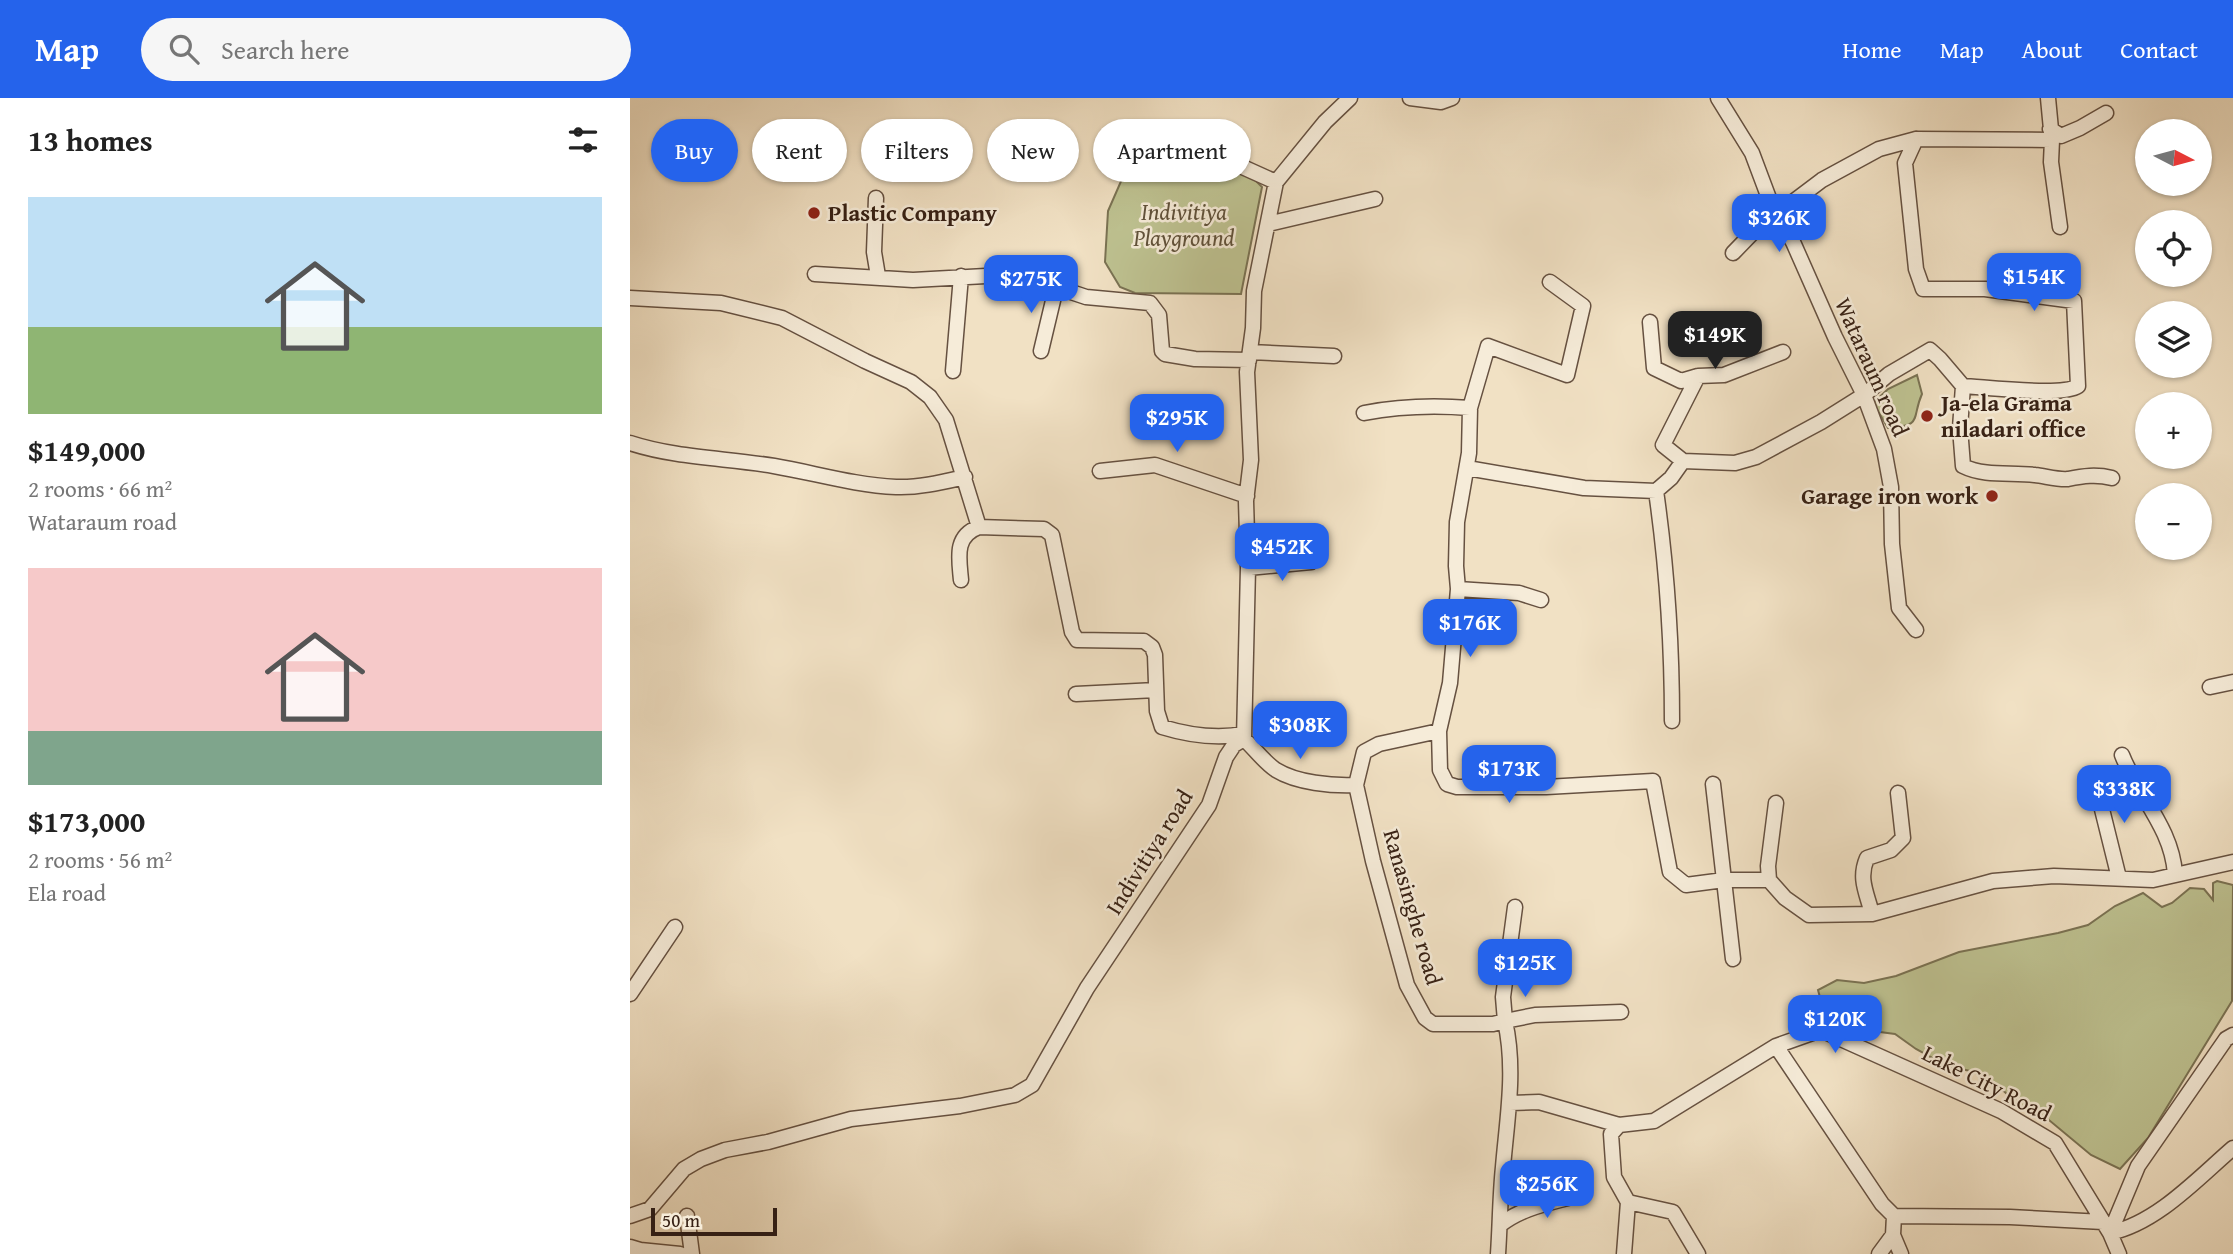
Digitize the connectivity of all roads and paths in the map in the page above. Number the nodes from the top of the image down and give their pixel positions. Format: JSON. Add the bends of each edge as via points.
{"nodes":[{"id":1,"x":1350,"y":98,"type":"edge"},
{"id":2,"x":1410,"y":98,"type":"edge"},
{"id":3,"x":1452,"y":98,"type":"edge"},
{"id":4,"x":1718,"y":98,"type":"edge"},
{"id":5,"x":2048,"y":98,"type":"edge"},
{"id":6,"x":2106,"y":113,"type":"dead end"},
{"id":7,"x":2051,"y":134,"type":"junction"},
{"id":8,"x":1916,"y":139,"type":"junction"},
{"id":9,"x":1251,"y":170,"type":"edge"},
{"id":10,"x":1276,"y":181,"type":"junction"},
{"id":11,"x":876,"y":198,"type":"dead end"},
{"id":12,"x":1374,"y":199,"type":"dead end"},
{"id":13,"x":1777,"y":215,"type":"junction"},
{"id":14,"x":1268,"y":224,"type":"junction"},
{"id":15,"x":2060,"y":227,"type":"dead end"},
{"id":16,"x":1733,"y":253,"type":"dead end"},
{"id":17,"x":815,"y":274,"type":"dead end"},
{"id":18,"x":878,"y":276,"type":"junction"},
{"id":19,"x":961,"y":276,"type":"junction"},
{"id":20,"x":1550,"y":282,"type":"dead end"},
{"id":21,"x":1056,"y":288,"type":"junction"},
{"id":22,"x":630,"y":298,"type":"edge"},
{"id":23,"x":1650,"y":323,"type":"dead end"},
{"id":24,"x":1041,"y":351,"type":"dead end"},
{"id":25,"x":1783,"y":352,"type":"dead end"},
{"id":26,"x":1249,"y":356,"type":"junction"},
{"id":27,"x":1334,"y":356,"type":"dead end"},
{"id":28,"x":953,"y":371,"type":"dead end"},
{"id":29,"x":1698,"y":376,"type":"junction"},
{"id":30,"x":1963,"y":386,"type":"junction"},
{"id":31,"x":1864,"y":395,"type":"junction"},
{"id":32,"x":1470,"y":408,"type":"junction"},
{"id":33,"x":1364,"y":413,"type":"dead end"},
{"id":34,"x":630,"y":443,"type":"edge"},
{"id":35,"x":1683,"y":461,"type":"junction"},
{"id":36,"x":1467,"y":468,"type":"junction"},
{"id":37,"x":1100,"y":471,"type":"dead end"},
{"id":38,"x":965,"y":477,"type":"junction"},
{"id":39,"x":2112,"y":478,"type":"dead end"},
{"id":40,"x":1656,"y":491,"type":"junction"},
{"id":41,"x":1247,"y":496,"type":"junction"},
{"id":42,"x":979,"y":527,"type":"junction"},
{"id":43,"x":1311,"y":562,"type":"dead end"},
{"id":44,"x":1248,"y":568,"type":"junction"},
{"id":45,"x":961,"y":580,"type":"dead end"},
{"id":46,"x":1458,"y":589,"type":"junction"},
{"id":47,"x":1541,"y":600,"type":"dead end"},
{"id":48,"x":1916,"y":630,"type":"dead end"},
{"id":49,"x":2233,"y":682,"type":"edge"},
{"id":50,"x":2210,"y":687,"type":"dead end"},
{"id":51,"x":1156,"y":690,"type":"junction"},
{"id":52,"x":1076,"y":694,"type":"dead end"},
{"id":53,"x":1672,"y":721,"type":"dead end"},
{"id":54,"x":1439,"y":731,"type":"junction"},
{"id":55,"x":1244,"y":736,"type":"junction"},
{"id":56,"x":2122,"y":755,"type":"dead end"},
{"id":57,"x":2095,"y":781,"type":"dead end"},
{"id":58,"x":1713,"y":784,"type":"dead end"},
{"id":59,"x":1356,"y":785,"type":"junction"},
{"id":60,"x":1898,"y":793,"type":"dead end"},
{"id":61,"x":1776,"y":803,"type":"dead end"},
{"id":62,"x":2233,"y":862,"type":"edge"},
{"id":63,"x":2175,"y":874,"type":"junction"},
{"id":64,"x":2119,"y":878,"type":"junction"},
{"id":65,"x":1724,"y":880,"type":"junction"},
{"id":66,"x":1769,"y":880,"type":"junction"},
{"id":67,"x":1516,"y":907,"type":"dead end"},
{"id":68,"x":1872,"y":914,"type":"junction"},
{"id":69,"x":675,"y":927,"type":"dead end"},
{"id":70,"x":1733,"y":960,"type":"dead end"},
{"id":71,"x":630,"y":994,"type":"edge"},
{"id":72,"x":1621,"y":1012,"type":"dead end"},
{"id":73,"x":1506,"y":1021,"type":"junction"},
{"id":74,"x":2233,"y":1035,"type":"edge"},
{"id":75,"x":1776,"y":1046,"type":"junction"},
{"id":76,"x":1510,"y":1103,"type":"junction"},
{"id":77,"x":1619,"y":1125,"type":"junction"},
{"id":78,"x":2233,"y":1148,"type":"edge"},
{"id":79,"x":1582,"y":1194,"type":"dead end"},
{"id":80,"x":1628,"y":1202,"type":"junction"},
{"id":81,"x":630,"y":1216,"type":"edge"},
{"id":82,"x":687,"y":1216,"type":"dead end"},
{"id":83,"x":1894,"y":1216,"type":"junction"},
{"id":84,"x":1500,"y":1225,"type":"junction"},
{"id":85,"x":2107,"y":1227,"type":"junction"},
{"id":86,"x":1893,"y":1235,"type":"junction"},
{"id":87,"x":630,"y":1247,"type":"edge"},
{"id":88,"x":680,"y":1254,"type":"edge"},
{"id":89,"x":692,"y":1254,"type":"edge"},
{"id":90,"x":1498,"y":1254,"type":"edge"},
{"id":91,"x":1624,"y":1254,"type":"edge"},
{"id":92,"x":1698,"y":1254,"type":"edge"},
{"id":93,"x":1879,"y":1254,"type":"edge"},
{"id":94,"x":1901,"y":1254,"type":"edge"},
{"id":95,"x":2119,"y":1254,"type":"edge"}],
"edges":[{"from":1,"to":10,"type":"street"},
{"from":2,"to":3,"type":"street","via":[[1441,102]]},
{"from":4,"to":13,"type":"street","name":"Wataraum road","via":[[1752,153]]},
{"from":5,"to":7,"type":"street"},
{"from":6,"to":7,"type":"street","via":[[2061,136]]},
{"from":7,"to":8,"type":"street"},
{"from":7,"to":15,"type":"street"},
{"from":8,"to":13,"type":"street","via":[[1880,149],[1822,180]]},
{"from":8,"to":30,"type":"street","via":[[1905,163],[1916,270],[1923,289],[1985,289],[2074,301],[2078,386],[2054,391]]},
{"from":9,"to":10,"type":"street"},
{"from":10,"to":14,"type":"street"},
{"from":11,"to":18,"type":"street"},
{"from":12,"to":14,"type":"street"},
{"from":13,"to":16,"type":"street","via":[[1763,222]]},
{"from":13,"to":31,"type":"street","name":"Wataraum road"},
{"from":14,"to":26,"type":"street","via":[[1254,290]]},
{"from":17,"to":18,"type":"street"},
{"from":18,"to":19,"type":"street","via":[[913,280]]},
{"from":19,"to":21,"type":"street","via":[[1004,275]]},
{"from":19,"to":28,"type":"street"},
{"from":20,"to":32,"type":"street","via":[[1583,306],[1567,375],[1488,346]]},
{"from":21,"to":24,"type":"street"},
{"from":21,"to":26,"type":"street","via":[[1086,297],[1150,303],[1158,315],[1165,354],[1195,359]]},
{"from":22,"to":38,"type":"street","via":[[721,303],[782,318],[911,382],[930,397],[946,420]]},
{"from":23,"to":29,"type":"street","via":[[1654,368],[1681,381]]},
{"from":25,"to":29,"type":"street","via":[[1724,375]]},
{"from":26,"to":27,"type":"street"},
{"from":26,"to":41,"type":"street"},
{"from":29,"to":35,"type":"street","via":[[1663,445]]},
{"from":30,"to":31,"type":"street","via":[[1930,350]]},
{"from":30,"to":39,"type":"street","via":[[1963,466],[1983,473]]},
{"from":31,"to":35,"type":"street","via":[[1756,457],[1735,463]]},
{"from":31,"to":48,"type":"street","name":"Wataraum road","via":[[1884,449],[1891,487],[1899,608]]},
{"from":32,"to":33,"type":"street","via":[[1432,405]]},
{"from":32,"to":36,"type":"street"},
{"from":34,"to":38,"type":"street","via":[[897,487]]},
{"from":35,"to":40,"type":"street"},
{"from":36,"to":40,"type":"street","via":[[1584,488]]},
{"from":36,"to":46,"type":"street","via":[[1457,522]]},
{"from":37,"to":41,"type":"street","via":[[1155,466]]},
{"from":38,"to":42,"type":"street"},
{"from":40,"to":53,"type":"street","via":[[1671,621]]},
{"from":41,"to":44,"type":"street"},
{"from":42,"to":45,"type":"street","via":[[968,531],[960,544]]},
{"from":42,"to":51,"type":"street","via":[[1044,529],[1052,535],[1077,640],[1144,641],[1155,655]]},
{"from":43,"to":44,"type":"street"},
{"from":44,"to":55,"type":"street"},
{"from":46,"to":47,"type":"street","via":[[1518,593]]},
{"from":46,"to":54,"type":"street","via":[[1451,683]]},
{"from":49,"to":50,"type":"street"},
{"from":51,"to":52,"type":"street"},
{"from":51,"to":55,"type":"street","via":[[1162,727],[1220,737]]},
{"from":54,"to":59,"type":"street","via":[[1379,744],[1364,752]]},
{"from":54,"to":65,"type":"street","via":[[1440,771],[1447,784],[1457,787],[1546,788],[1653,780],[1670,872],[1686,885]]},
{"from":55,"to":59,"type":"street","via":[[1275,769],[1293,777]]},
{"from":55,"to":81,"type":"street","name":"Indivitiya road","via":[[1226,757],[1209,805],[1087,988],[1032,1085],[1015,1096],[851,1119],[725,1150],[684,1169],[650,1209]]},
{"from":56,"to":63,"type":"street","via":[[2174,855]]},
{"from":57,"to":64,"type":"street"},
{"from":58,"to":65,"type":"street"},
{"from":59,"to":73,"type":"street","name":"Ranasinghe road","via":[[1407,985],[1425,1018],[1433,1024]]},
{"from":60,"to":68,"type":"street","via":[[1903,838],[1891,850],[1867,858],[1861,871]]},
{"from":61,"to":66,"type":"street"},
{"from":62,"to":63,"type":"street"},
{"from":63,"to":64,"type":"street","via":[[2153,880]]},
{"from":64,"to":68,"type":"street","via":[[2054,876],[1993,881]]},
{"from":65,"to":66,"type":"street"},
{"from":65,"to":70,"type":"street"},
{"from":66,"to":68,"type":"street","via":[[1784,898],[1809,915]]},
{"from":67,"to":73,"type":"street","via":[[1503,997]]},
{"from":69,"to":71,"type":"street"},
{"from":72,"to":73,"type":"street","name":"Ranasinghe road","via":[[1535,1015]]},
{"from":73,"to":76,"type":"street"},
{"from":74,"to":85,"type":"street","via":[[2138,1166]]},
{"from":75,"to":77,"type":"street","name":"Lake City Road","via":[[1654,1121]]},
{"from":75,"to":83,"type":"street","via":[[1882,1205]]},
{"from":75,"to":85,"type":"street","name":"Lake City Road","via":[[1821,1030],[2001,1111],[2055,1143]]},
{"from":76,"to":77,"type":"street","name":"Lake City Road","via":[[1539,1102]]},
{"from":76,"to":84,"type":"street"},
{"from":77,"to":80,"type":"street","via":[[1611,1134],[1614,1177]]},
{"from":78,"to":85,"type":"street","via":[[2155,1212],[2127,1229]]},
{"from":79,"to":84,"type":"street","via":[[1514,1214]]},
{"from":80,"to":91,"type":"street"},
{"from":80,"to":92,"type":"street","via":[[1673,1212]]},
{"from":82,"to":89,"type":"street"},
{"from":83,"to":85,"type":"street","via":[[2010,1217]]},
{"from":83,"to":86,"type":"street"},
{"from":84,"to":90,"type":"street"},
{"from":85,"to":95,"type":"street","name":"Lake City Road"},
{"from":86,"to":93,"type":"street"},
{"from":86,"to":94,"type":"street"},
{"from":87,"to":88,"type":"street"}]}
